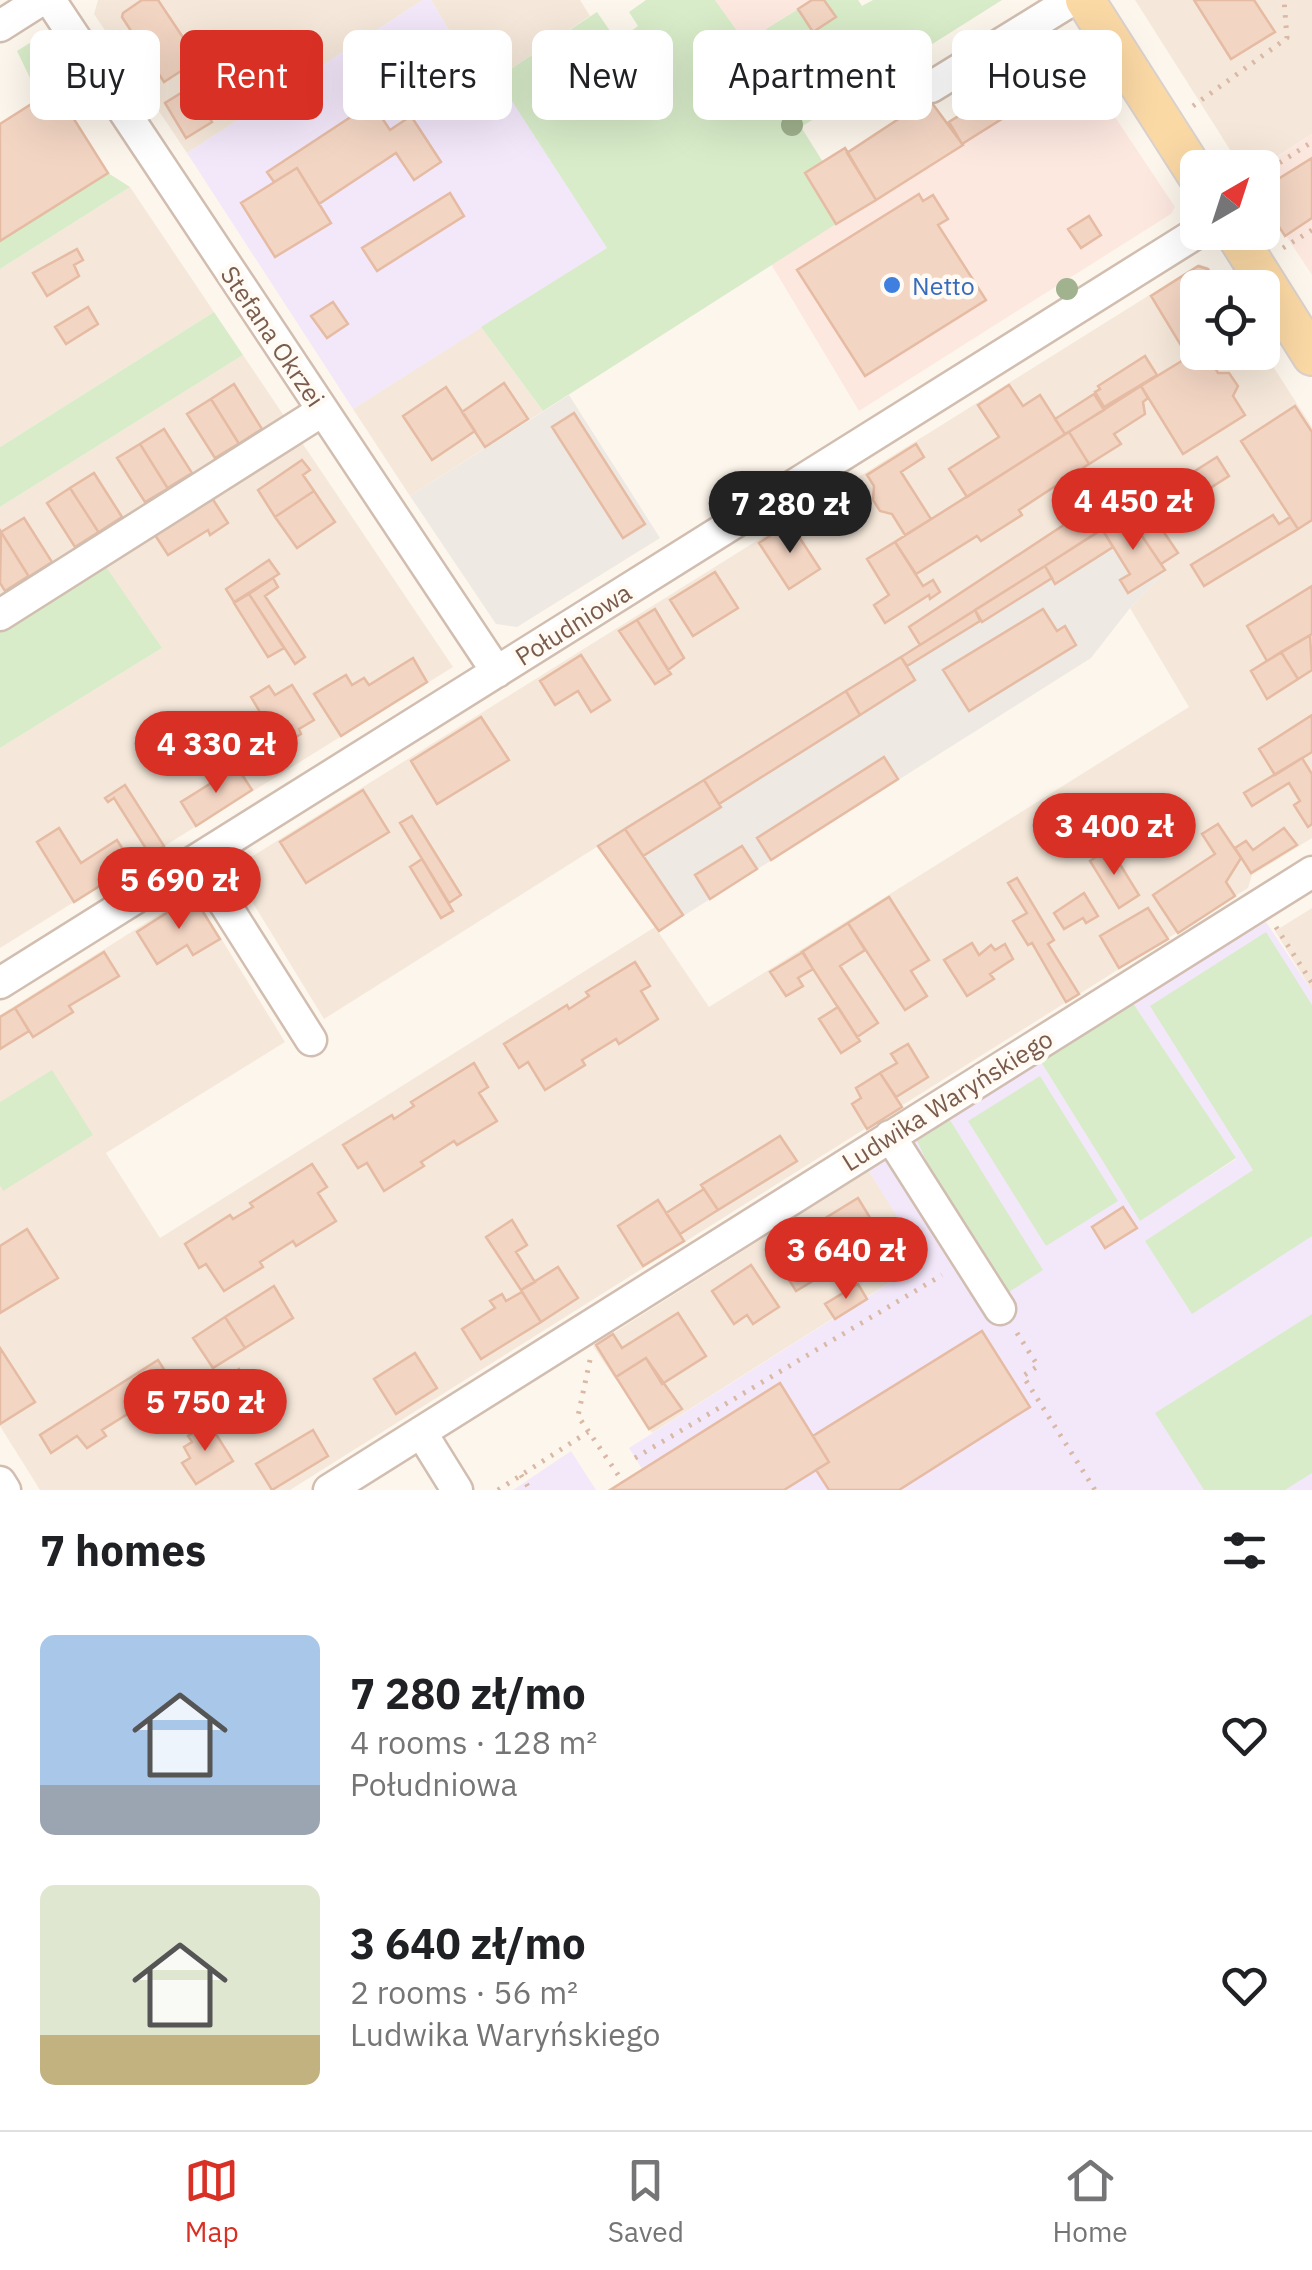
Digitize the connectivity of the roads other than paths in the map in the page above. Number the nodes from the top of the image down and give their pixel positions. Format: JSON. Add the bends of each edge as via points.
{"nodes":[{"id":1,"x":41,"y":0,"type":"edge"},
{"id":2,"x":50,"y":0,"type":"edge"},
{"id":3,"x":1072,"y":0,"type":"edge"},
{"id":4,"x":1085,"y":0,"type":"edge"},
{"id":5,"x":0,"y":26,"type":"edge"},
{"id":6,"x":932,"y":86,"type":"edge"},
{"id":7,"x":1181,"y":150,"type":"edge"},
{"id":8,"x":1180,"y":243,"type":"edge"},
{"id":9,"x":1245,"y":250,"type":"edge"},
{"id":10,"x":1312,"y":356,"type":"edge"},
{"id":11,"x":322,"y":411,"type":"junction"},
{"id":12,"x":0,"y":615,"type":"edge"},
{"id":13,"x":497,"y":672,"type":"junction"},
{"id":14,"x":197,"y":860,"type":"junction"},
{"id":15,"x":1312,"y":872,"type":"edge"},
{"id":16,"x":0,"y":983,"type":"edge"},
{"id":17,"x":311,"y":1040,"type":"dead end"},
{"id":18,"x":890,"y":1136,"type":"junction"},
{"id":19,"x":1000,"y":1309,"type":"road end"},
{"id":20,"x":421,"y":1432,"type":"junction"},
{"id":21,"x":0,"y":1482,"type":"edge"},
{"id":22,"x":5,"y":1490,"type":"edge"},
{"id":23,"x":329,"y":1490,"type":"edge"},
{"id":24,"x":458,"y":1490,"type":"edge"}],
"edges":[{"from":1,"to":5,"type":"street"},
{"from":2,"to":11,"type":"street","name":"Stefana Okrzei"},
{"from":3,"to":6,"type":"street"},
{"from":4,"to":7,"type":"main road"},
{"from":8,"to":13,"type":"street","name":"Południowa"},
{"from":9,"to":10,"type":"main road"},
{"from":11,"to":12,"type":"street"},
{"from":11,"to":13,"type":"street","name":"Stefana Okrzei"},
{"from":13,"to":14,"type":"street","name":"Południowa"},
{"from":14,"to":16,"type":"street","name":"Południowa"},
{"from":14,"to":17,"type":"street"},
{"from":15,"to":18,"type":"street","name":"Ludwika Waryńskiego"},
{"from":18,"to":19,"type":"street"},
{"from":18,"to":20,"type":"street","name":"Ludwika Waryńskiego"},
{"from":20,"to":23,"type":"street","name":"Ludwika Waryńskiego"},
{"from":20,"to":24,"type":"street"},
{"from":21,"to":22,"type":"street"}]}
